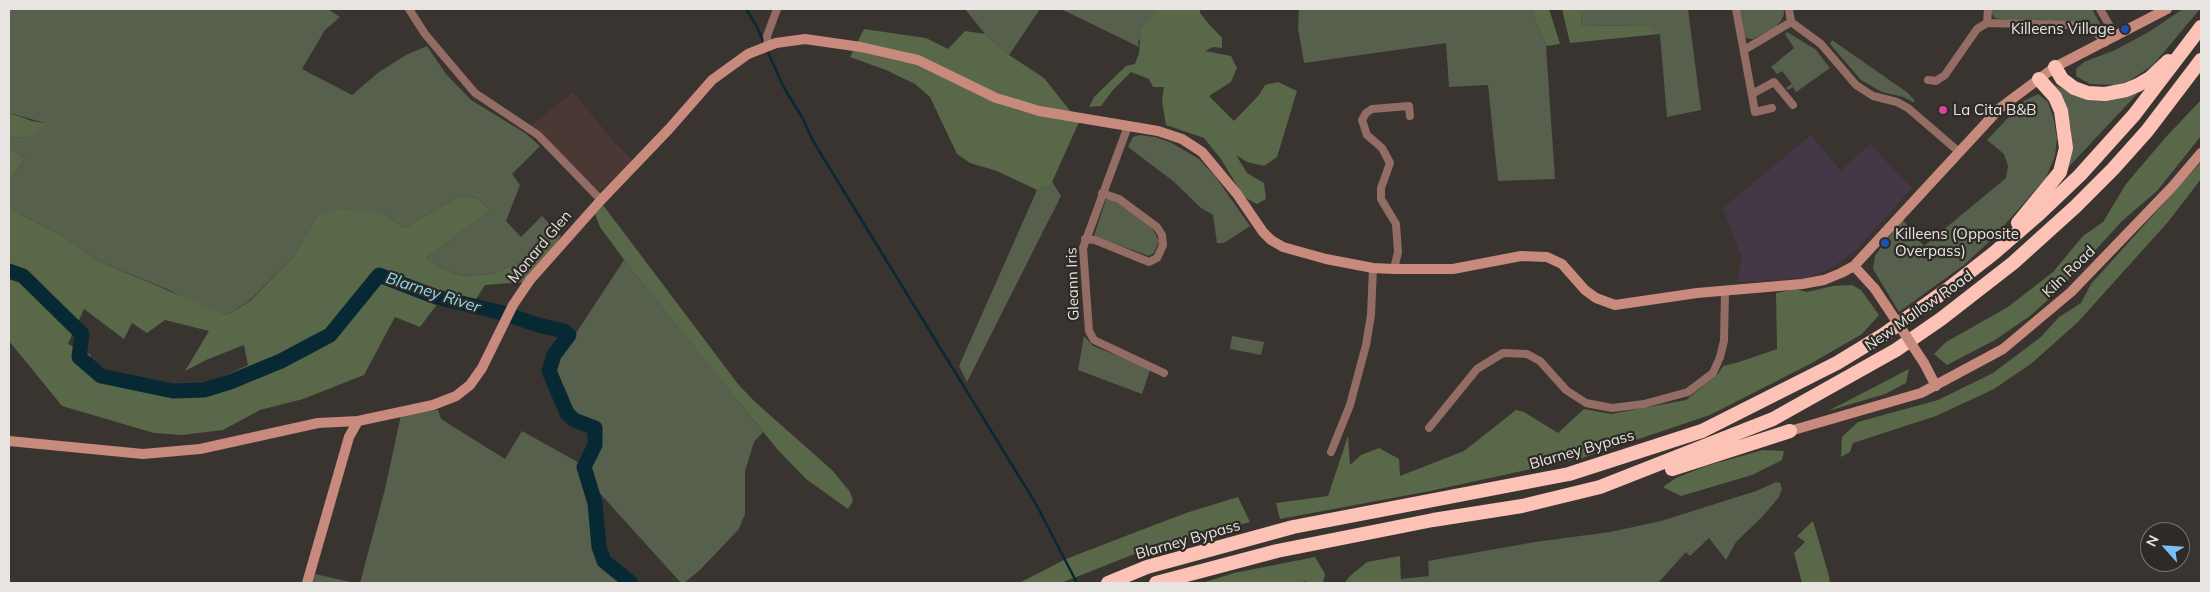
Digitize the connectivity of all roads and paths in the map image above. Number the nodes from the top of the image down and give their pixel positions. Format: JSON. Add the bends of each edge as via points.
{"nodes":[{"id":1,"x":408,"y":9,"type":"edge"},
{"id":2,"x":777,"y":9,"type":"edge"},
{"id":3,"x":1736,"y":9,"type":"edge"},
{"id":4,"x":1789,"y":9,"type":"edge"},
{"id":5,"x":1988,"y":9,"type":"edge"},
{"id":6,"x":2100,"y":9,"type":"edge"},
{"id":7,"x":2167,"y":9,"type":"edge"},
{"id":8,"x":2201,"y":20,"type":"edge"},
{"id":9,"x":1791,"y":22,"type":"junction"},
{"id":10,"x":1987,"y":23,"type":"junction"},
{"id":11,"x":2201,"y":27,"type":"edge"},
{"id":12,"x":2116,"y":37,"type":"junction"},
{"id":13,"x":2105,"y":43,"type":"junction"},
{"id":14,"x":765,"y":47,"type":"junction"},
{"id":15,"x":1744,"y":50,"type":"junction"},
{"id":16,"x":2201,"y":60,"type":"edge"},
{"id":17,"x":2055,"y":67,"type":"junction"},
{"id":18,"x":2039,"y":79,"type":"junction"},
{"id":19,"x":1928,"y":80,"type":"dead end"},
{"id":20,"x":1752,"y":94,"type":"junction"},
{"id":21,"x":1793,"y":105,"type":"dead end"},
{"id":22,"x":1772,"y":108,"type":"dead end"},
{"id":23,"x":1410,"y":116,"type":"dead end"},
{"id":24,"x":1128,"y":126,"type":"junction"},
{"id":25,"x":1958,"y":151,"type":"junction"},
{"id":26,"x":2201,"y":153,"type":"edge"},
{"id":27,"x":1102,"y":193,"type":"junction"},
{"id":28,"x":601,"y":200,"type":"junction"},
{"id":29,"x":1085,"y":239,"type":"junction"},
{"id":30,"x":1994,"y":253,"type":"junction"},
{"id":31,"x":1854,"y":266,"type":"junction"},
{"id":32,"x":1373,"y":268,"type":"junction"},
{"id":33,"x":1394,"y":269,"type":"junction"},
{"id":34,"x":1725,"y":291,"type":"junction"},
{"id":35,"x":1164,"y":373,"type":"dead end"},
{"id":36,"x":1936,"y":386,"type":"junction"},
{"id":37,"x":358,"y":422,"type":"junction"},
{"id":38,"x":1428,"y":428,"type":"dead end"},
{"id":39,"x":1790,"y":432,"type":"joint"},
{"id":40,"x":9,"y":441,"type":"edge"},
{"id":41,"x":1331,"y":452,"type":"dead end"},
{"id":42,"x":1643,"y":472,"type":"junction"},
{"id":43,"x":307,"y":583,"type":"edge"},
{"id":44,"x":1108,"y":583,"type":"edge"},
{"id":45,"x":1156,"y":583,"type":"edge"}],
"edges":[{"from":1,"to":28,"type":"street","via":[[475,93],[538,135]]},
{"from":2,"to":14,"type":"street"},
{"from":3,"to":15,"type":"street"},
{"from":4,"to":9,"type":"street"},
{"from":5,"to":10,"type":"street"},
{"from":6,"to":12,"type":"street"},
{"from":7,"to":12,"type":"street"},
{"from":8,"to":17,"type":"highway","via":[[2158,71],[2126,90],[2097,94],[2080,91],[2064,82]]},
{"from":9,"to":15,"type":"street"},
{"from":9,"to":25,"type":"street","via":[[1821,44],[1856,85],[1873,96],[1908,108]]},
{"from":10,"to":13,"type":"street","via":[[2072,26],[2096,32]]},
{"from":10,"to":19,"type":"street","via":[[1977,29],[1945,75],[1936,81]]},
{"from":11,"to":30,"type":"highway","via":[[2159,85],[2107,146],[2059,195]]},
{"from":12,"to":13,"type":"street"},
{"from":13,"to":17,"type":"street"},
{"from":14,"to":24,"type":"street","name":"Monard Glen","via":[[805,39],[878,51],[918,60],[1012,103],[1039,111]]},
{"from":14,"to":28,"type":"street","name":"Monard Glen","via":[[740,59],[705,86]]},
{"from":15,"to":20,"type":"street"},
{"from":16,"to":42,"type":"highway","name":"New Mallow Road","via":[[2147,131],[2076,207],[2013,264],[1941,319],[1896,350],[1799,406]]},
{"from":17,"to":18,"type":"street"},
{"from":18,"to":25,"type":"street","via":[[2000,108]]},
{"from":18,"to":30,"type":"highway","via":[[2055,96],[2061,111],[2066,148],[2060,172]]},
{"from":20,"to":21,"type":"street","via":[[1774,82]]},
{"from":20,"to":22,"type":"street","via":[[1755,112]]},
{"from":23,"to":33,"type":"street","via":[[1408,106],[1372,109],[1362,120],[1367,135],[1382,148],[1390,163],[1381,188],[1381,199],[1396,224],[1398,252]]},
{"from":24,"to":27,"type":"street","name":"Gleann Iris"},
{"from":24,"to":32,"type":"street","name":"Monard Glen","via":[[1182,139],[1202,152],[1232,187],[1263,232],[1283,247]]},
{"from":25,"to":31,"type":"street"},
{"from":26,"to":36,"type":"street","name":"Kiln Road","via":[[2072,292],[2003,349]]},
{"from":27,"to":29,"type":"street","name":"Gleann Iris"},
{"from":27,"to":29,"type":"street","name":"Gleann Iris","via":[[1119,199],[1157,227],[1163,245],[1156,258],[1149,262]]},
{"from":28,"to":37,"type":"street","name":"Monard Glen","via":[[530,280],[513,305],[488,359],[473,382],[456,396],[433,405]]},
{"from":29,"to":35,"type":"street","name":"Gleann Iris","via":[[1083,248],[1091,335],[1094,340]]},
{"from":30,"to":44,"type":"highway","name":"Blarney Bypass","via":[[1919,310],[1837,363],[1702,431],[1569,474],[1294,527],[1147,567]]},
{"from":31,"to":34,"type":"street","name":"Monard Glen","via":[[1824,280]]},
{"from":31,"to":36,"type":"street","bridge":true,"via":[[1875,289]]},
{"from":32,"to":33,"type":"street","name":"Monard Glen"},
{"from":32,"to":41,"type":"street","via":[[1366,346],[1350,405]]},
{"from":33,"to":34,"type":"street","name":"Monard Glen","via":[[1453,269],[1534,256],[1547,257],[1562,264],[1585,290],[1615,305]]},
{"from":34,"to":38,"type":"street","via":[[1724,341],[1720,357],[1713,373],[1688,392],[1644,404],[1612,408],[1586,403],[1566,390],[1540,361],[1527,354],[1503,353],[1477,369]]},
{"from":36,"to":39,"type":"street","name":"Kiln Road"},
{"from":37,"to":40,"type":"street","name":"Monard Glen","via":[[318,423],[200,449],[143,454]]},
{"from":37,"to":43,"type":"street","via":[[349,437]]},
{"from":39,"to":42,"type":"highway","via":[[1670,470]]},
{"from":42,"to":45,"type":"highway","via":[[1600,487],[1522,506],[1292,548]]}]}
